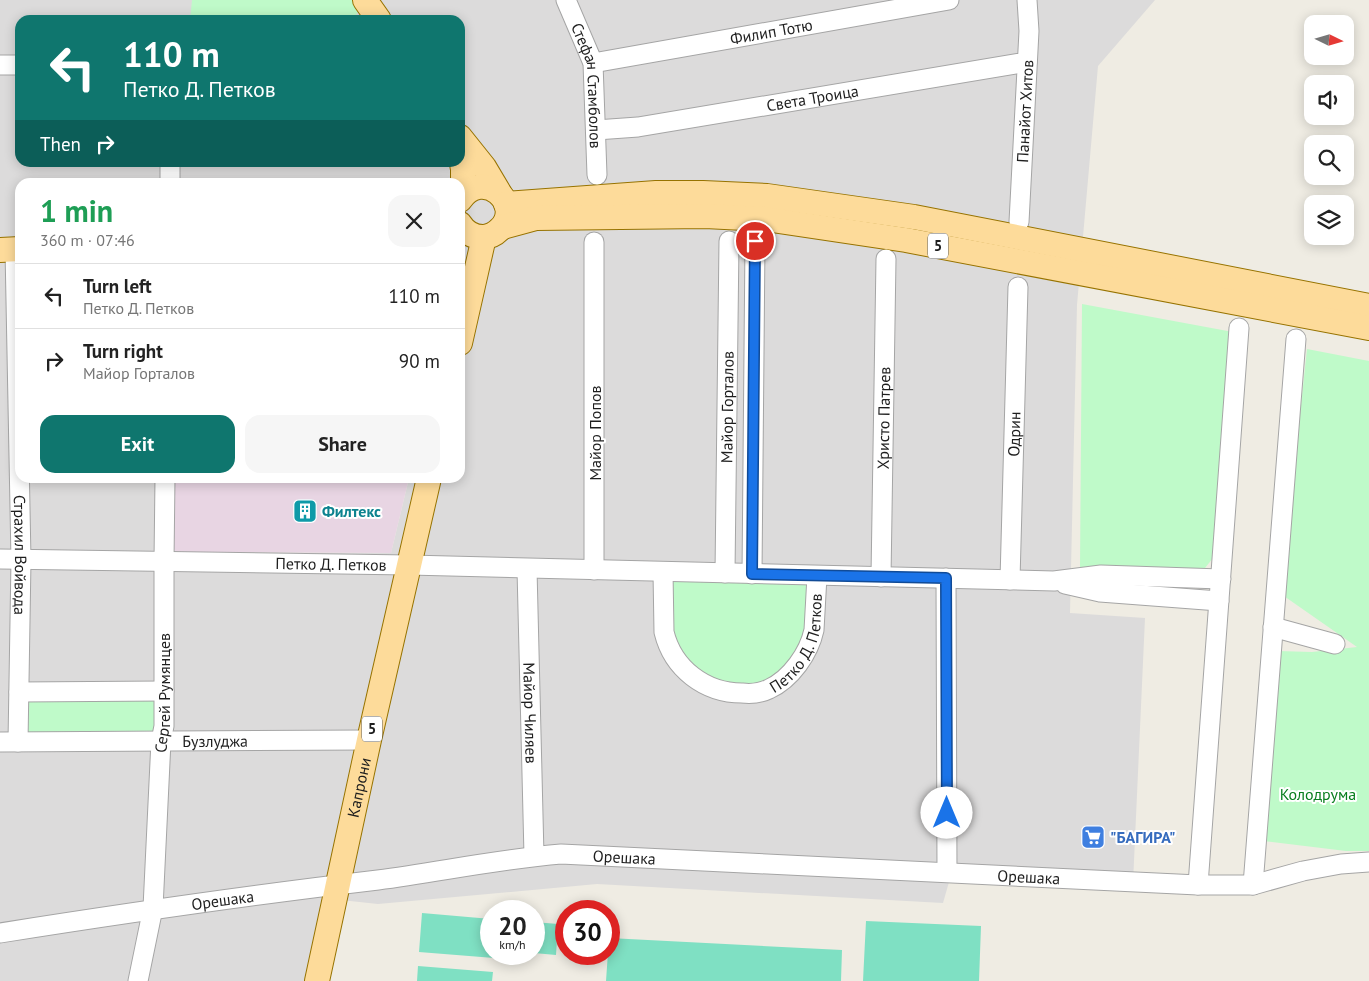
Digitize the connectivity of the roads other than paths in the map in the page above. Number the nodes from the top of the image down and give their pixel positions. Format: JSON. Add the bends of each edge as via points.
{"nodes":[{"id":1,"x":566,"y":0,"type":"edge"},
{"id":2,"x":949,"y":0,"type":"edge"},
{"id":3,"x":1027,"y":0,"type":"edge"},
{"id":4,"x":1027,"y":62,"type":"junction"},
{"id":5,"x":594,"y":63,"type":"junction"},
{"id":6,"x":0,"y":65,"type":"edge"},
{"id":7,"x":15,"y":65,"type":"edge"},
{"id":8,"x":596,"y":130,"type":"junction"},
{"id":9,"x":465,"y":143,"type":"edge"},
{"id":10,"x":597,"y":175,"type":"dead end"},
{"id":11,"x":465,"y":194,"type":"edge"},
{"id":12,"x":498,"y":215,"type":"junction"},
{"id":13,"x":1019,"y":222,"type":"dead end"},
{"id":14,"x":465,"y":230,"type":"edge"},
{"id":15,"x":729,"y":241,"type":"dead end"},
{"id":16,"x":755,"y":241,"type":"dead end"},
{"id":17,"x":594,"y":242,"type":"dead end"},
{"id":18,"x":12,"y":249,"type":"edge"},
{"id":19,"x":886,"y":259,"type":"dead end"},
{"id":20,"x":1018,"y":287,"type":"dead end"},
{"id":21,"x":1369,"y":306,"type":"edge"},
{"id":22,"x":465,"y":326,"type":"edge"},
{"id":23,"x":1239,"y":328,"type":"dead end"},
{"id":24,"x":1369,"y":328,"type":"edge"},
{"id":25,"x":1296,"y":339,"type":"dead end"},
{"id":26,"x":15,"y":353,"type":"edge"},
{"id":27,"x":19,"y":483,"type":"edge"},
{"id":28,"x":166,"y":483,"type":"edge"},
{"id":29,"x":428,"y":483,"type":"edge"},
{"id":30,"x":0,"y":559,"type":"edge"},
{"id":31,"x":21,"y":560,"type":"junction"},
{"id":32,"x":164,"y":561,"type":"junction"},
{"id":33,"x":409,"y":565,"type":"junction"},
{"id":34,"x":527,"y":569,"type":"junction"},
{"id":35,"x":594,"y":570,"type":"junction"},
{"id":36,"x":663,"y":572,"type":"junction"},
{"id":37,"x":726,"y":573,"type":"junction"},
{"id":38,"x":752,"y":574,"type":"junction"},
{"id":39,"x":816,"y":576,"type":"junction"},
{"id":40,"x":881,"y":577,"type":"junction"},
{"id":41,"x":946,"y":578,"type":"junction"},
{"id":42,"x":1220,"y":579,"type":"junction"},
{"id":43,"x":1010,"y":580,"type":"junction"},
{"id":44,"x":1054,"y":581,"type":"junction"},
{"id":45,"x":1219,"y":601,"type":"junction"},
{"id":46,"x":1273,"y":626,"type":"junction"},
{"id":47,"x":1335,"y":644,"type":"dead end"},
{"id":48,"x":164,"y":691,"type":"junction"},
{"id":49,"x":19,"y":692,"type":"junction"},
{"id":50,"x":369,"y":740,"type":"junction"},
{"id":51,"x":160,"y":741,"type":"junction"},
{"id":52,"x":9,"y":742,"type":"edge"},
{"id":53,"x":534,"y":856,"type":"junction"},
{"id":54,"x":1369,"y":862,"type":"edge"},
{"id":55,"x":947,"y":872,"type":"junction"},
{"id":56,"x":338,"y":884,"type":"junction"},
{"id":57,"x":1198,"y":885,"type":"junction"},
{"id":58,"x":1253,"y":886,"type":"junction"},
{"id":59,"x":153,"y":908,"type":"junction"},
{"id":60,"x":0,"y":933,"type":"edge"},
{"id":61,"x":138,"y":981,"type":"edge"},
{"id":62,"x":316,"y":981,"type":"edge"}],
"edges":[{"from":1,"to":5,"type":"street","name":"Стефан Стамболов"},
{"from":2,"to":5,"type":"street","name":"Филип Тотю"},
{"from":3,"to":4,"type":"street","name":"Панайот Хитов"},
{"from":4,"to":8,"type":"street","name":"Света Троица","via":[[648,125]]},
{"from":4,"to":13,"type":"street","name":"Панайот Хитов"},
{"from":5,"to":8,"type":"street","name":"Стефан Стамболов"},
{"from":6,"to":7,"type":"street"},
{"from":8,"to":10,"type":"street","name":"Стефан Стамболов"},
{"from":9,"to":12,"type":"main road","via":[[484,167]]},
{"from":11,"to":12,"type":"main road","number":"5","via":[[481,186],[491,188]]},
{"from":12,"to":14,"type":"main road","number":"5","via":[[469,234]]},
{"from":12,"to":21,"type":"main road","number":"5","via":[[656,193],[767,196],[914,217]]},
{"from":12,"to":22,"type":"main road"},
{"from":12,"to":24,"type":"main road","number":"5","via":[[765,219],[915,242]]},
{"from":15,"to":37,"type":"street","name":"Майор Горталов"},
{"from":16,"to":38,"type":"street","name":"Майор Горталов"},
{"from":17,"to":35,"type":"street","name":"Майор Попов"},
{"from":18,"to":26,"type":"street","name":"Страхил Войвода"},
{"from":19,"to":40,"type":"street","name":"Христо Патрев"},
{"from":20,"to":43,"type":"street","name":"Одрин"},
{"from":23,"to":42,"type":"street"},
{"from":25,"to":46,"type":"street"},
{"from":27,"to":31,"type":"street","name":"Страхил Войвода"},
{"from":28,"to":32,"type":"street","name":"Сергей Румянцев"},
{"from":29,"to":33,"type":"main road","name":"Капрони","number":"5"},
{"from":30,"to":31,"type":"street","name":"Петко Д. Петков"},
{"from":31,"to":32,"type":"street","name":"Петко Д. Петков"},
{"from":31,"to":49,"type":"street","name":"Страхил Войвода"},
{"from":32,"to":33,"type":"street","name":"Петко Д. Петков"},
{"from":32,"to":48,"type":"street","name":"Сергей Румянцев"},
{"from":33,"to":34,"type":"street","name":"Петко Д. Петков"},
{"from":33,"to":50,"type":"main road","name":"Капрони","number":"5"},
{"from":34,"to":35,"type":"street","name":"Петко Д. Петков"},
{"from":34,"to":53,"type":"street","name":"Майор Чиляев"},
{"from":35,"to":36,"type":"street","name":"Петко Д. Петков"},
{"from":36,"to":37,"type":"street","name":"Петко Д. Петков"},
{"from":36,"to":39,"type":"street","name":"Петко Д. Петков","via":[[664,632],[674,656],[702,683],[716,690],[740,694],[762,692],[776,686],[800,660],[814,630]]},
{"from":37,"to":38,"type":"street","name":"Петко Д. Петков"},
{"from":38,"to":39,"type":"street","name":"Петко Д. Петков"},
{"from":39,"to":40,"type":"street","name":"Петко Д. Петков"},
{"from":40,"to":41,"type":"street","name":"Петко Д. Петков"},
{"from":41,"to":43,"type":"street","name":"Петко Д. Петков"},
{"from":41,"to":55,"type":"street"},
{"from":42,"to":44,"type":"street","name":"Петко Д. Петков","via":[[1101,575]]},
{"from":42,"to":45,"type":"street"},
{"from":43,"to":44,"type":"street","name":"Петко Д. Петков"},
{"from":44,"to":45,"type":"street","name":"Петко Д. Петков","via":[[1100,592]]},
{"from":45,"to":57,"type":"street"},
{"from":46,"to":47,"type":"street"},
{"from":46,"to":58,"type":"street"},
{"from":48,"to":49,"type":"street"},
{"from":48,"to":51,"type":"street","name":"Сергей Румянцев","via":[[164,726]]},
{"from":49,"to":52,"type":"street","name":"Страхил Войвода"},
{"from":50,"to":51,"type":"street","name":"Бузлуджа"},
{"from":50,"to":56,"type":"main road","name":"Капрони","number":"5"},
{"from":51,"to":52,"type":"street","name":"Бузлуджа"},
{"from":51,"to":59,"type":"street","name":"Сергей Румянцев"},
{"from":53,"to":55,"type":"street","name":"Орешака","via":[[561,854]]},
{"from":53,"to":56,"type":"street","name":"Орешака"},
{"from":54,"to":58,"type":"street","name":"Орешака","via":[[1303,871]]},
{"from":55,"to":57,"type":"street","name":"Орешака"},
{"from":56,"to":59,"type":"street","name":"Орешака"},
{"from":56,"to":62,"type":"main road","name":"Капрони","number":"5"},
{"from":57,"to":58,"type":"street","name":"Орешака"},
{"from":59,"to":60,"type":"street","name":"Орешака"},
{"from":59,"to":61,"type":"street","name":"Сергей Румянцев"}]}
